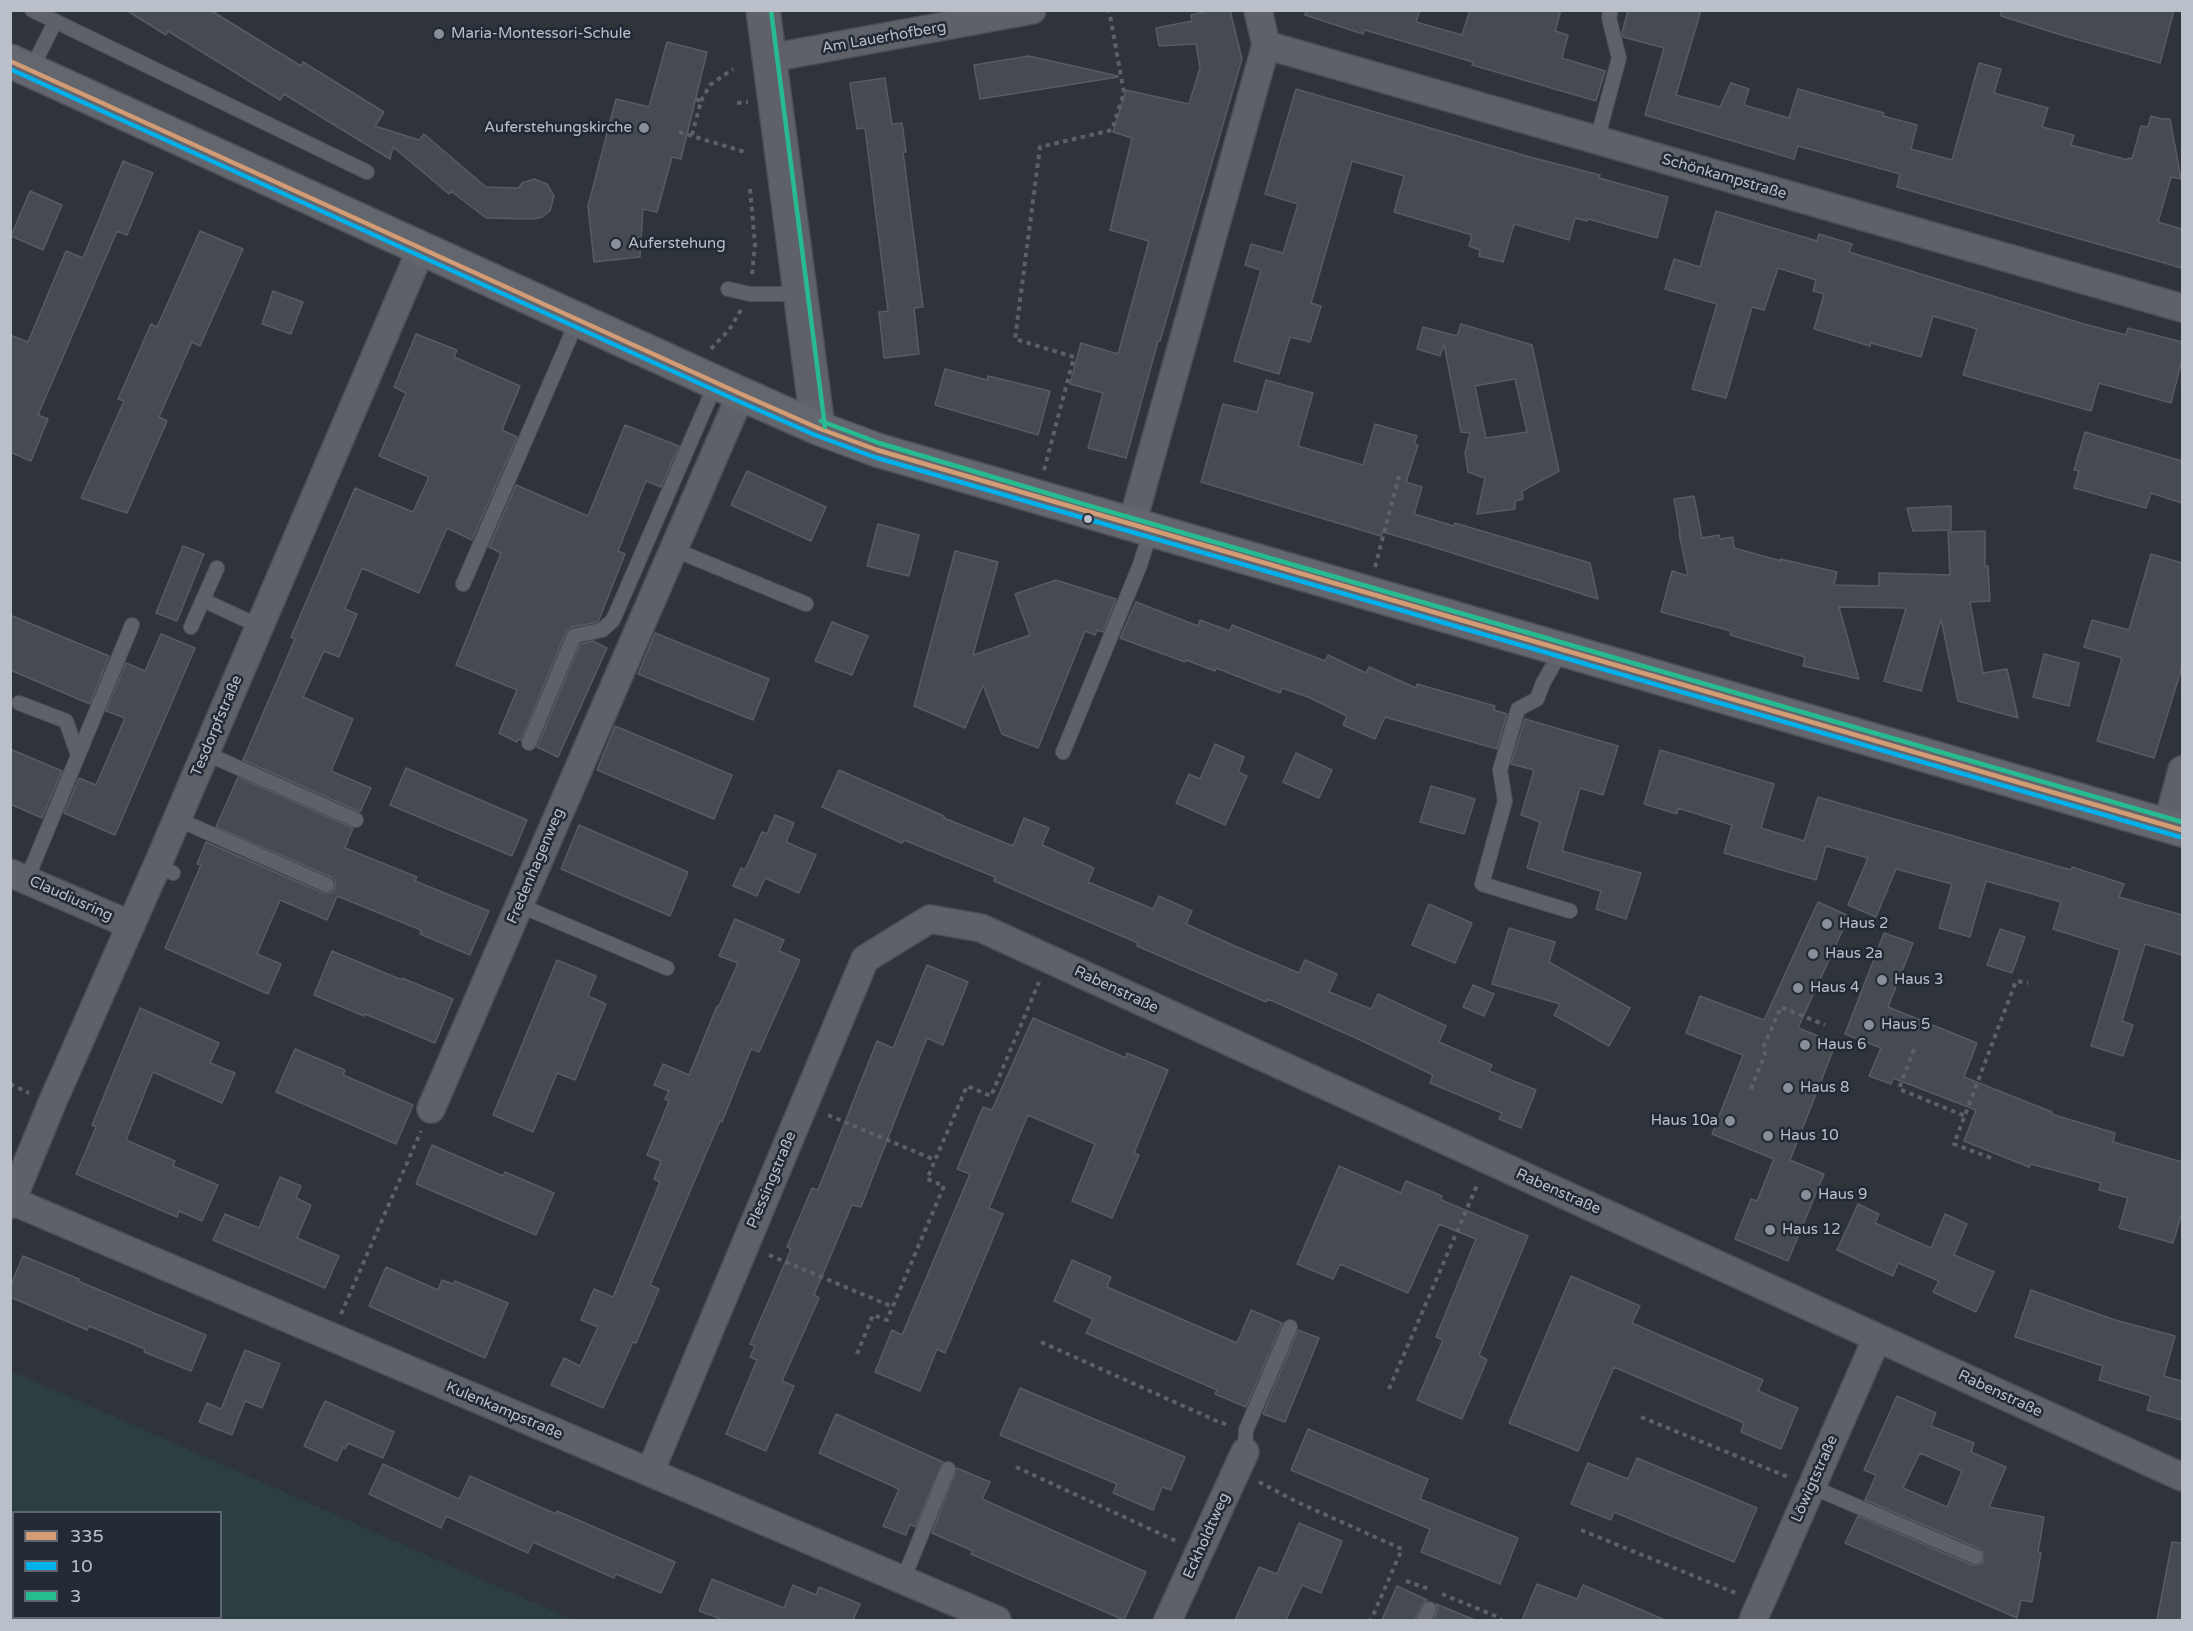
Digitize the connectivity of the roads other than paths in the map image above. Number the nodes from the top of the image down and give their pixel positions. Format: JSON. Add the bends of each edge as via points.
{"nodes":[{"id":1,"x":32,"y":10,"type":"edge"},
{"id":2,"x":764,"y":10,"type":"edge"},
{"id":3,"x":1032,"y":10,"type":"edge"},
{"id":4,"x":1258,"y":10,"type":"edge"},
{"id":5,"x":1611,"y":10,"type":"edge"},
{"id":6,"x":55,"y":22,"type":"junction"},
{"id":7,"x":1266,"y":45,"type":"junction"},
{"id":8,"x":770,"y":58,"type":"junction"},
{"id":9,"x":21,"y":65,"type":"edge"},
{"id":10,"x":1597,"y":140,"type":"junction"},
{"id":11,"x":367,"y":172,"type":"dead end"},
{"id":12,"x":422,"y":248,"type":"junction"},
{"id":13,"x":728,"y":289,"type":"dead end"},
{"id":14,"x":799,"y":294,"type":"junction"},
{"id":15,"x":2182,"y":308,"type":"edge"},
{"id":16,"x":578,"y":319,"type":"junction"},
{"id":17,"x":728,"y":388,"type":"junction"},
{"id":18,"x":818,"y":428,"type":"junction"},
{"id":19,"x":1141,"y":527,"type":"junction"},
{"id":20,"x":674,"y":549,"type":"junction"},
{"id":21,"x":217,"y":568,"type":"dead end"},
{"id":22,"x":463,"y":584,"type":"dead end"},
{"id":23,"x":203,"y":600,"type":"junction"},
{"id":24,"x":806,"y":604,"type":"dead end"},
{"id":25,"x":132,"y":625,"type":"dead end"},
{"id":26,"x":259,"y":626,"type":"junction"},
{"id":27,"x":191,"y":627,"type":"dead end"},
{"id":28,"x":1562,"y":650,"type":"junction"},
{"id":29,"x":19,"y":703,"type":"dead end"},
{"id":30,"x":529,"y":743,"type":"dead end"},
{"id":31,"x":1063,"y":752,"type":"dead end"},
{"id":32,"x":205,"y":753,"type":"junction"},
{"id":33,"x":78,"y":755,"type":"junction"},
{"id":34,"x":2182,"y":770,"type":"edge"},
{"id":35,"x":177,"y":819,"type":"junction"},
{"id":36,"x":356,"y":820,"type":"dead end"},
{"id":37,"x":2175,"y":828,"type":"edge"},
{"id":38,"x":19,"y":876,"type":"edge"},
{"id":39,"x":327,"y":885,"type":"dead end"},
{"id":40,"x":519,"y":905,"type":"junction"},
{"id":41,"x":1570,"y":912,"type":"dead end"},
{"id":42,"x":930,"y":919,"type":"joint"},
{"id":43,"x":131,"y":926,"type":"junction"},
{"id":44,"x":667,"y":968,"type":"dead end"},
{"id":45,"x":431,"y":1108,"type":"road end"},
{"id":46,"x":11,"y":1203,"type":"edge"},
{"id":47,"x":1290,"y":1327,"type":"dead end"},
{"id":48,"x":1877,"y":1338,"type":"junction"},
{"id":49,"x":1243,"y":1451,"type":"joint"},
{"id":50,"x":948,"y":1469,"type":"dead end"},
{"id":51,"x":650,"y":1473,"type":"junction"},
{"id":52,"x":2182,"y":1477,"type":"edge"},
{"id":53,"x":1812,"y":1487,"type":"junction"},
{"id":54,"x":1976,"y":1557,"type":"dead end"},
{"id":55,"x":903,"y":1581,"type":"junction"},
{"id":56,"x":956,"y":1612,"type":"edge"},
{"id":57,"x":1757,"y":1612,"type":"edge"},
{"id":58,"x":997,"y":1620,"type":"edge"},
{"id":59,"x":1168,"y":1620,"type":"edge"}],
"edges":[{"from":1,"to":6,"type":"lane"},
{"from":2,"to":8,"type":"street"},
{"from":3,"to":8,"type":"street","name":"Am Lauerhofberg"},
{"from":4,"to":7,"type":"street"},
{"from":5,"to":10,"type":"lane","via":[[1609,18],[1619,58]]},
{"from":6,"to":9,"type":"lane"},
{"from":6,"to":11,"type":"lane"},
{"from":7,"to":10,"type":"street","name":"Schönkampstraße"},
{"from":7,"to":19,"type":"street"},
{"from":8,"to":14,"type":"street"},
{"from":9,"to":12,"type":"main road"},
{"from":10,"to":15,"type":"street","name":"Schönkampstraße"},
{"from":12,"to":16,"type":"main road"},
{"from":12,"to":26,"type":"street","name":"Tesdorpfstraße"},
{"from":13,"to":14,"type":"lane","via":[[750,294]]},
{"from":14,"to":18,"type":"street"},
{"from":16,"to":17,"type":"main road"},
{"from":16,"to":22,"type":"lane"},
{"from":17,"to":18,"type":"main road"},
{"from":17,"to":20,"type":"street","name":"Fredenhagenweg"},
{"from":17,"to":30,"type":"lane","via":[[614,620],[602,630],[574,636]]},
{"from":18,"to":19,"type":"main road","via":[[877,450]]},
{"from":19,"to":28,"type":"main road"},
{"from":19,"to":31,"type":"lane","via":[[1140,565]]},
{"from":20,"to":24,"type":"lane"},
{"from":20,"to":40,"type":"street","name":"Fredenhagenweg"},
{"from":21,"to":23,"type":"lane"},
{"from":23,"to":26,"type":"lane"},
{"from":23,"to":27,"type":"lane"},
{"from":25,"to":33,"type":"lane"},
{"from":26,"to":32,"type":"street","name":"Tesdorpfstraße"},
{"from":28,"to":37,"type":"main road"},
{"from":28,"to":41,"type":"lane","via":[[1537,699],[1518,709],[1500,770],[1505,801],[1482,884]]},
{"from":29,"to":33,"type":"lane","via":[[66,721]]},
{"from":32,"to":35,"type":"street","name":"Tesdorpfstraße"},
{"from":32,"to":36,"type":"lane"},
{"from":33,"to":38,"type":"lane"},
{"from":34,"to":37,"type":"street"},
{"from":35,"to":39,"type":"lane"},
{"from":35,"to":43,"type":"street","name":"Tesdorpfstraße","via":[[165,870]]},
{"from":38,"to":43,"type":"street","name":"Claudiusring"},
{"from":40,"to":44,"type":"lane"},
{"from":40,"to":45,"type":"street","name":"Fredenhagenweg"},
{"from":42,"to":48,"type":"street","name":"Rabenstraße","via":[[981,928]]},
{"from":42,"to":51,"type":"street","name":"Plessingstraße","via":[[865,959]]},
{"from":43,"to":46,"type":"street","name":"Tesdorpfstraße"},
{"from":46,"to":51,"type":"street","name":"Kulenkampstraße"},
{"from":47,"to":49,"type":"lane"},
{"from":48,"to":52,"type":"street","name":"Rabenstraße"},
{"from":48,"to":53,"type":"street","name":"Löwigtstraße"},
{"from":49,"to":59,"type":"street","name":"Eckholdtweg"},
{"from":50,"to":55,"type":"lane"},
{"from":51,"to":55,"type":"street","name":"Kulenkampstraße"},
{"from":53,"to":54,"type":"lane"},
{"from":53,"to":57,"type":"street","name":"Löwigtstraße"},
{"from":55,"to":56,"type":"street","name":"Kulenkampstraße"},
{"from":56,"to":58,"type":"street","name":"Kulenkampstraße"}]}
